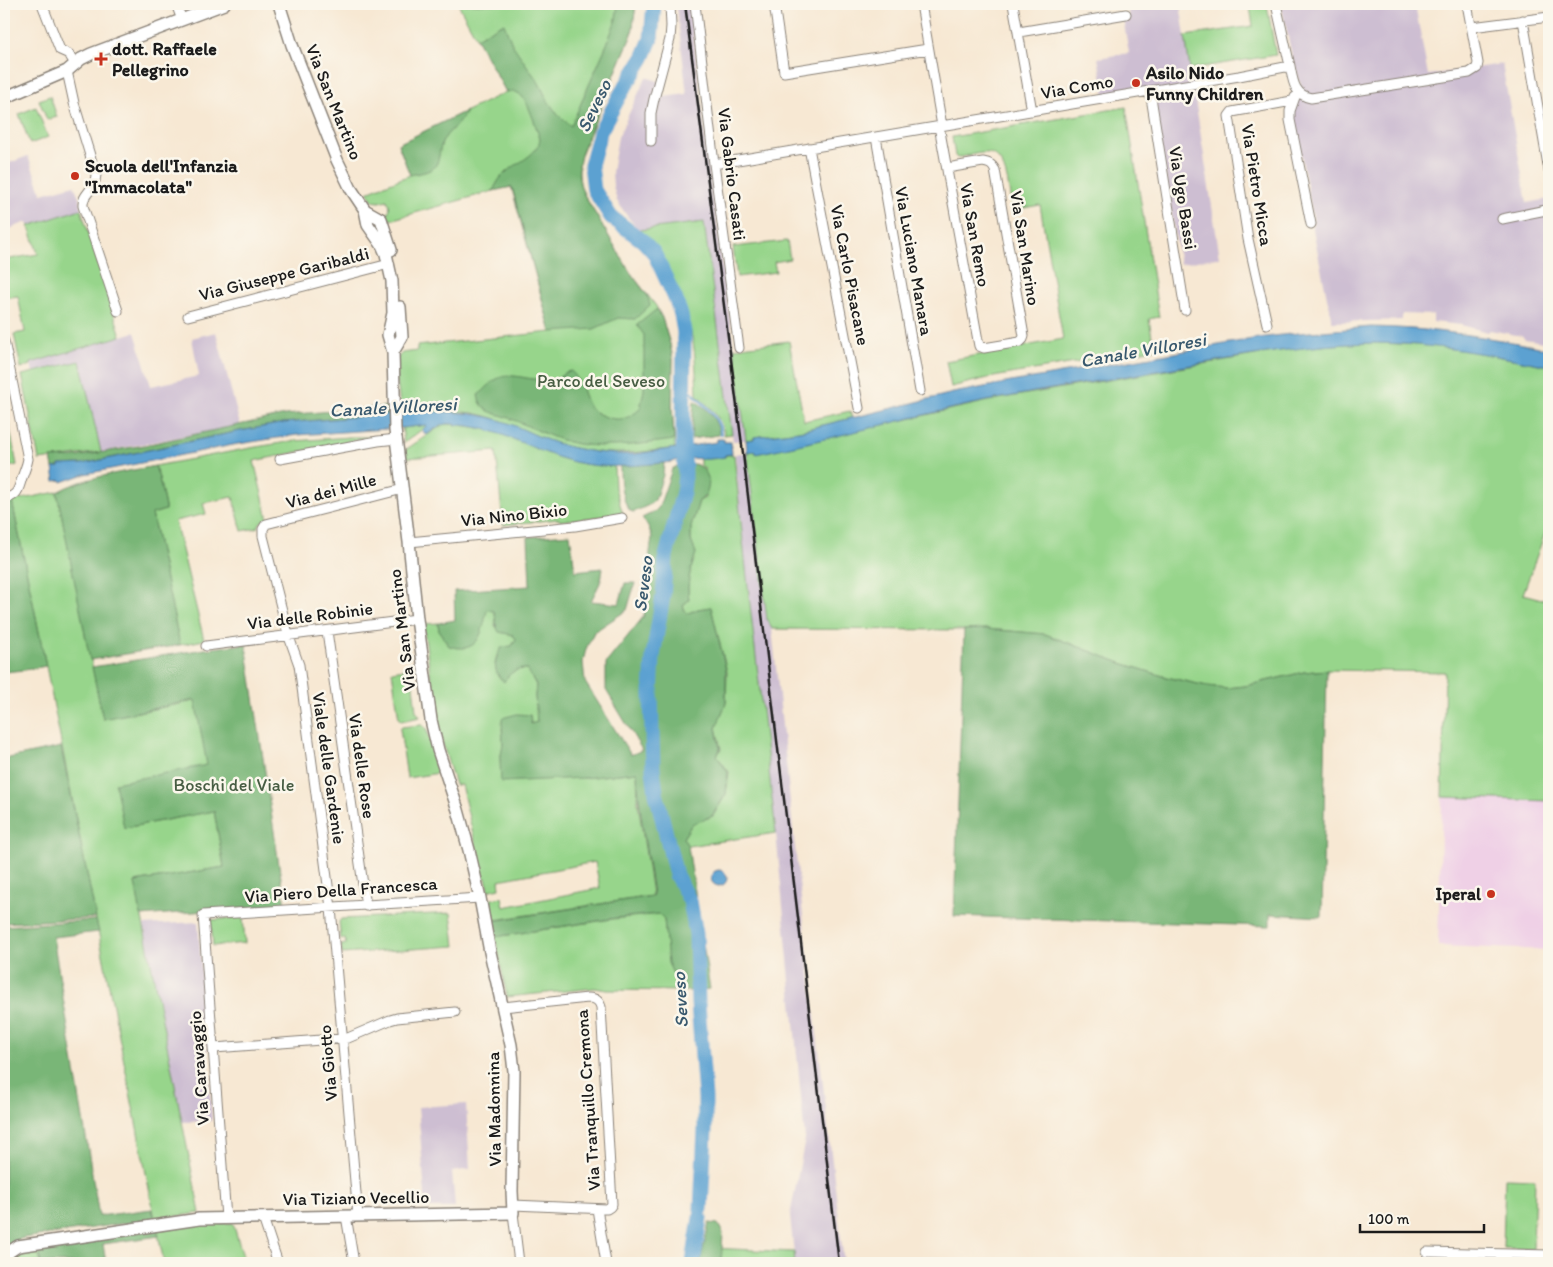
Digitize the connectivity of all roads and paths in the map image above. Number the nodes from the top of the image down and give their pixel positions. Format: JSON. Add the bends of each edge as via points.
{"nodes":[{"id":1,"x":42,"y":4,"type":"edge"},
{"id":2,"x":176,"y":4,"type":"edge"},
{"id":3,"x":224,"y":4,"type":"edge"},
{"id":4,"x":278,"y":4,"type":"edge"},
{"id":5,"x":670,"y":4,"type":"edge"},
{"id":6,"x":694,"y":4,"type":"edge"},
{"id":7,"x":774,"y":4,"type":"edge"},
{"id":8,"x":921,"y":4,"type":"edge"},
{"id":9,"x":1013,"y":4,"type":"edge"},
{"id":10,"x":1276,"y":4,"type":"edge"},
{"id":11,"x":1467,"y":4,"type":"edge"},
{"id":12,"x":1126,"y":14,"type":"dead end"},
{"id":13,"x":1549,"y":17,"type":"edge"},
{"id":14,"x":182,"y":20,"type":"junction"},
{"id":15,"x":1523,"y":20,"type":"junction"},
{"id":16,"x":1472,"y":27,"type":"junction"},
{"id":17,"x":1018,"y":32,"type":"junction"},
{"id":18,"x":928,"y":49,"type":"junction"},
{"id":19,"x":1290,"y":66,"type":"junction"},
{"id":20,"x":71,"y":68,"type":"junction"},
{"id":21,"x":1150,"y":91,"type":"junction"},
{"id":22,"x":1297,"y":92,"type":"junction"},
{"id":23,"x":4,"y":98,"type":"edge"},
{"id":24,"x":1292,"y":101,"type":"junction"},
{"id":25,"x":1032,"y":111,"type":"junction"},
{"id":26,"x":941,"y":126,"type":"junction"},
{"id":27,"x":876,"y":137,"type":"junction"},
{"id":28,"x":651,"y":141,"type":"dead end"},
{"id":29,"x":809,"y":148,"type":"junction"},
{"id":30,"x":714,"y":164,"type":"junction"},
{"id":31,"x":947,"y":168,"type":"junction"},
{"id":32,"x":1549,"y":171,"type":"edge"},
{"id":33,"x":1549,"y":208,"type":"edge"},
{"id":34,"x":365,"y":210,"type":"junction"},
{"id":35,"x":1502,"y":219,"type":"dead end"},
{"id":36,"x":1311,"y":224,"type":"dead end"},
{"id":37,"x":389,"y":264,"type":"junction"},
{"id":38,"x":1185,"y":310,"type":"dead end"},
{"id":39,"x":118,"y":311,"type":"dead end"},
{"id":40,"x":188,"y":316,"type":"dead end"},
{"id":41,"x":1267,"y":324,"type":"dead end"},
{"id":42,"x":4,"y":341,"type":"edge"},
{"id":43,"x":739,"y":348,"type":"dead end"},
{"id":44,"x":981,"y":348,"type":"joint"},
{"id":45,"x":393,"y":352,"type":"junction"},
{"id":46,"x":920,"y":391,"type":"dead end"},
{"id":47,"x":859,"y":408,"type":"dead end"},
{"id":48,"x":396,"y":434,"type":"junction"},
{"id":49,"x":280,"y":459,"type":"dead end"},
{"id":50,"x":403,"y":489,"type":"junction"},
{"id":51,"x":4,"y":499,"type":"edge"},
{"id":52,"x":622,"y":518,"type":"dead end"},
{"id":53,"x":266,"y":524,"type":"joint"},
{"id":54,"x":410,"y":542,"type":"junction"},
{"id":55,"x":417,"y":619,"type":"junction"},
{"id":56,"x":327,"y":631,"type":"junction"},
{"id":57,"x":288,"y":634,"type":"junction"},
{"id":58,"x":206,"y":646,"type":"dead end"},
{"id":59,"x":480,"y":898,"type":"junction"},
{"id":60,"x":366,"y":906,"type":"junction"},
{"id":61,"x":331,"y":908,"type":"junction"},
{"id":62,"x":203,"y":916,"type":"joint"},
{"id":63,"x":503,"y":1007,"type":"junction"},
{"id":64,"x":455,"y":1012,"type":"dead end"},
{"id":65,"x":342,"y":1039,"type":"junction"},
{"id":66,"x":214,"y":1048,"type":"junction"},
{"id":67,"x":513,"y":1209,"type":"junction"},
{"id":68,"x":597,"y":1209,"type":"junction"},
{"id":69,"x":352,"y":1216,"type":"junction"},
{"id":70,"x":226,"y":1218,"type":"junction"},
{"id":71,"x":263,"y":1218,"type":"junction"},
{"id":72,"x":1427,"y":1252,"type":"dead end"},
{"id":73,"x":1549,"y":1255,"type":"edge"},
{"id":74,"x":4,"y":1259,"type":"edge"},
{"id":75,"x":278,"y":1263,"type":"edge"},
{"id":76,"x":354,"y":1263,"type":"edge"},
{"id":77,"x":519,"y":1263,"type":"edge"},
{"id":78,"x":606,"y":1263,"type":"edge"}],
"edges":[{"from":1,"to":20,"type":"street","via":[[60,50],[69,54]]},
{"from":2,"to":14,"type":"street"},
{"from":3,"to":14,"type":"street"},
{"from":4,"to":34,"type":"street","name":"Via San Martino","via":[[337,160]]},
{"from":5,"to":28,"type":"street","via":[[670,39],[652,106]]},
{"from":6,"to":30,"type":"street","name":"Via Gabrio Casati"},
{"from":7,"to":18,"type":"street","via":[[784,72]]},
{"from":8,"to":18,"type":"street","name":"Via San Remo"},
{"from":9,"to":17,"type":"street"},
{"from":10,"to":19,"type":"street"},
{"from":11,"to":16,"type":"street"},
{"from":12,"to":17,"type":"street"},
{"from":13,"to":15,"type":"street"},
{"from":14,"to":20,"type":"street","via":[[90,54]]},
{"from":15,"to":16,"type":"street"},
{"from":15,"to":32,"type":"street"},
{"from":16,"to":22,"type":"street","via":[[1478,63],[1477,68],[1469,73],[1318,98]]},
{"from":17,"to":25,"type":"street"},
{"from":18,"to":26,"type":"street","name":"Via San Remo"},
{"from":19,"to":21,"type":"street","name":"Via Como"},
{"from":19,"to":22,"type":"street"},
{"from":20,"to":23,"type":"street"},
{"from":20,"to":39,"type":"street","via":[[74,103],[96,175],[83,206]]},
{"from":21,"to":25,"type":"street","name":"Via Como"},
{"from":21,"to":38,"type":"street","name":"Via Ugo Bassi"},
{"from":22,"to":24,"type":"street"},
{"from":24,"to":36,"type":"street","via":[[1290,120]]},
{"from":24,"to":41,"type":"street","name":"Via Pietro Micca","via":[[1232,112],[1229,116],[1248,239]]},
{"from":25,"to":26,"type":"street","name":"Via Como"},
{"from":26,"to":27,"type":"street","name":"Via Como"},
{"from":26,"to":31,"type":"street","name":"Via San Remo"},
{"from":27,"to":29,"type":"street","name":"Via Como"},
{"from":27,"to":46,"type":"street","name":"Via Luciano Manara"},
{"from":29,"to":30,"type":"street","name":"Via Como"},
{"from":29,"to":47,"type":"street","name":"Via Carlo Pisacane"},
{"from":30,"to":43,"type":"street","name":"Via Gabrio Casati"},
{"from":31,"to":44,"type":"street","name":"Via San Remo"},
{"from":31,"to":44,"type":"street","name":"Via San Marino","via":[[988,163],[997,176],[1024,336],[1020,342]]},
{"from":33,"to":35,"type":"street"},
{"from":34,"to":37,"type":"street","name":"Via San Martino","via":[[368,225],[382,245]]},
{"from":34,"to":45,"type":"street","name":"Via San Martino","via":[[381,219],[396,267],[402,335]]},
{"from":37,"to":40,"type":"street","name":"Via Giuseppe Garibaldi"},
{"from":37,"to":45,"type":"street","name":"Via San Martino","via":[[394,304],[388,335]]},
{"from":42,"to":51,"type":"street","via":[[28,459],[18,491]]},
{"from":45,"to":48,"type":"street","name":"Via San Martino"},
{"from":48,"to":49,"type":"street","via":[[378,441]]},
{"from":48,"to":50,"type":"street","name":"Via San Martino"},
{"from":50,"to":53,"type":"street","name":"Via dei Mille"},
{"from":50,"to":54,"type":"street","name":"Via San Martino"},
{"from":52,"to":54,"type":"street","name":"Via Nino Bixio","via":[[575,526]]},
{"from":53,"to":57,"type":"street","name":"Viale delle Gardenie","via":[[263,536]]},
{"from":54,"to":55,"type":"street","name":"Via San Martino"},
{"from":55,"to":56,"type":"street","name":"Via delle Robinie"},
{"from":55,"to":59,"type":"street","name":"Via San Martino","via":[[434,735],[458,810]]},
{"from":56,"to":57,"type":"street","name":"Via delle Robinie"},
{"from":56,"to":60,"type":"street","name":"Via delle Rose"},
{"from":57,"to":58,"type":"street","name":"Via delle Robinie"},
{"from":57,"to":61,"type":"street","name":"Viale delle Gardenie","via":[[299,665]]},
{"from":59,"to":60,"type":"street","name":"Via Piero Della Francesca"},
{"from":59,"to":63,"type":"street","name":"Via Madonnina"},
{"from":60,"to":61,"type":"street","name":"Via Piero Della Francesca"},
{"from":61,"to":62,"type":"street","name":"Via Piero Della Francesca"},
{"from":61,"to":65,"type":"street","name":"Via Giotto"},
{"from":62,"to":66,"type":"street","name":"Via Caravaggio"},
{"from":63,"to":67,"type":"street","name":"Via Madonnina","via":[[514,1071]]},
{"from":63,"to":68,"type":"street","name":"Via Tranquillo Cremona","via":[[588,998],[596,999],[601,1007],[612,1204]]},
{"from":64,"to":65,"type":"street","via":[[397,1018]]},
{"from":65,"to":66,"type":"street"},
{"from":65,"to":69,"type":"street","name":"Via Giotto"},
{"from":66,"to":70,"type":"street","name":"Via Caravaggio"},
{"from":67,"to":68,"type":"street"},
{"from":67,"to":69,"type":"street","name":"Via Tiziano Vecellio"},
{"from":67,"to":77,"type":"street","name":"Via Madonnina"},
{"from":68,"to":78,"type":"street"},
{"from":69,"to":71,"type":"street","name":"Via Tiziano Vecellio"},
{"from":69,"to":76,"type":"street","name":"Via Giotto"},
{"from":70,"to":71,"type":"street","name":"Via Tiziano Vecellio"},
{"from":70,"to":74,"type":"street","name":"Via Tiziano Vecellio","via":[[159,1224],[18,1246]]},
{"from":71,"to":75,"type":"street"},
{"from":72,"to":73,"type":"street"}]}
